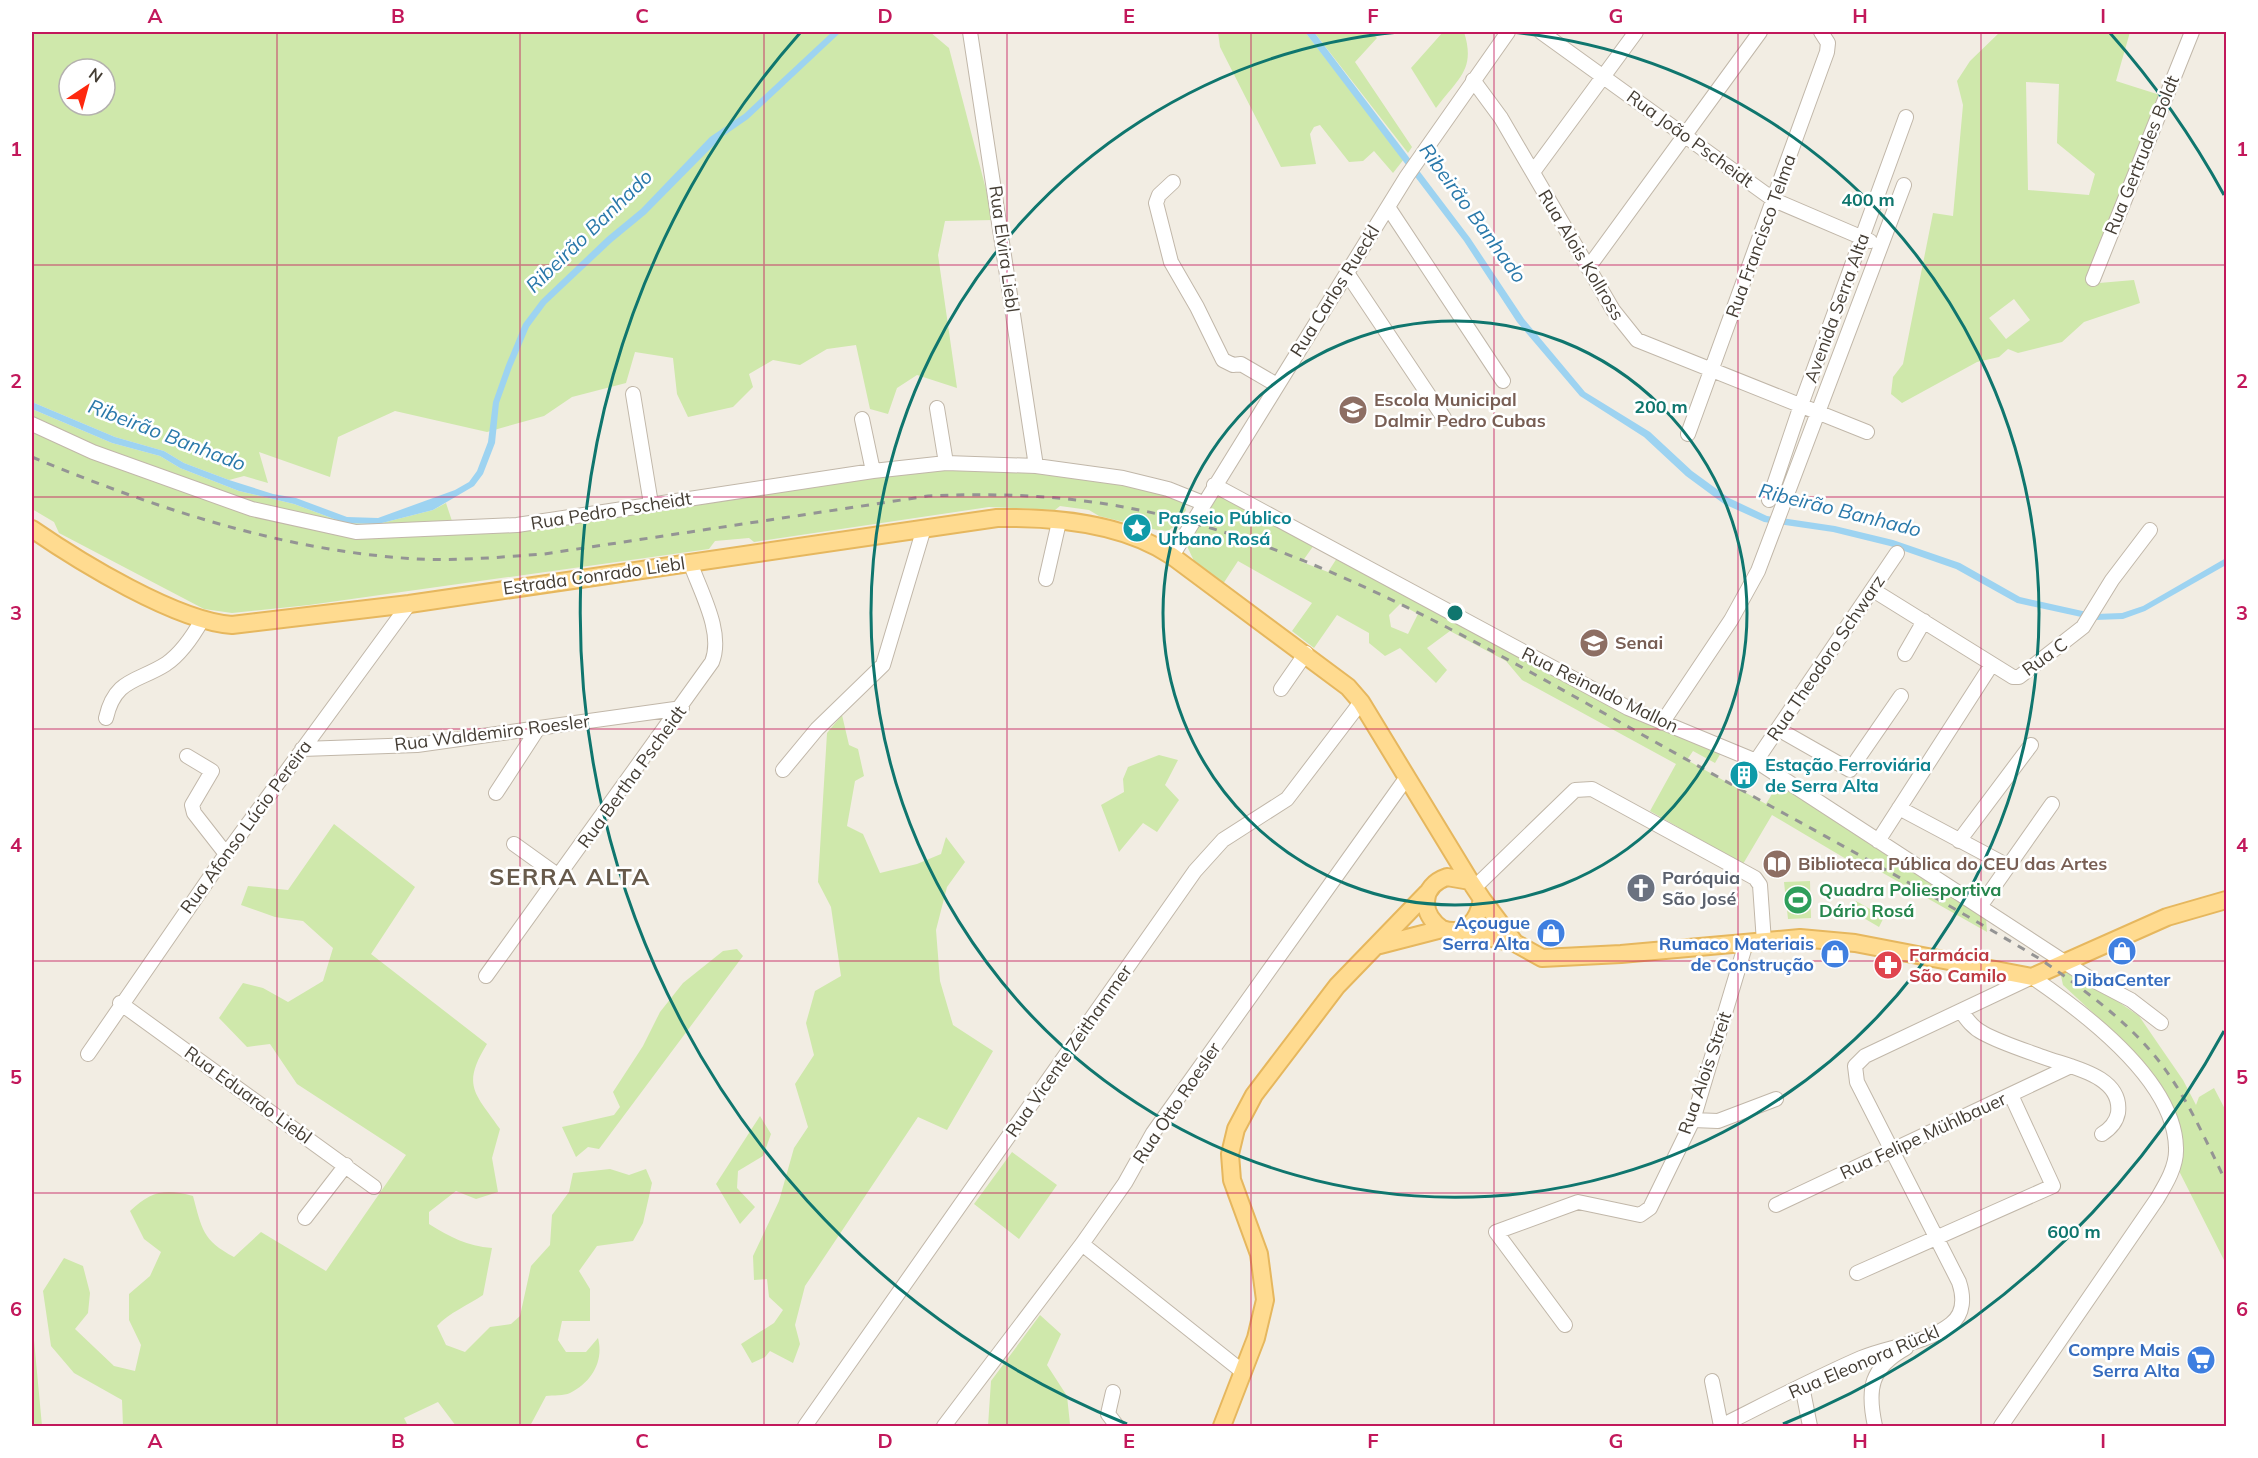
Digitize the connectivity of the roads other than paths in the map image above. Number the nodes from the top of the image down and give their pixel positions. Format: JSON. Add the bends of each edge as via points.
{"nodes":[{"id":1,"x":970,"y":32,"type":"edge"},
{"id":2,"x":1508,"y":32,"type":"edge"},
{"id":3,"x":1542,"y":32,"type":"edge"},
{"id":4,"x":1636,"y":32,"type":"edge"},
{"id":5,"x":1760,"y":32,"type":"edge"},
{"id":6,"x":2192,"y":32,"type":"edge"},
{"id":7,"x":1823,"y":34,"type":"edge"},
{"id":8,"x":1603,"y":76,"type":"junction"},
{"id":9,"x":1473,"y":80,"type":"junction"},
{"id":10,"x":1906,"y":117,"type":"dead end"},
{"id":11,"x":1683,"y":136,"type":"junction"},
{"id":12,"x":1533,"y":172,"type":"junction"},
{"id":13,"x":1173,"y":182,"type":"dead end"},
{"id":14,"x":1904,"y":185,"type":"dead end"},
{"id":15,"x":1774,"y":200,"type":"junction"},
{"id":16,"x":1388,"y":207,"type":"junction"},
{"id":17,"x":1863,"y":238,"type":"junction"},
{"id":18,"x":1880,"y":245,"type":"junction"},
{"id":19,"x":1588,"y":268,"type":"junction"},
{"id":20,"x":1347,"y":273,"type":"junction"},
{"id":21,"x":2093,"y":279,"type":"dead end"},
{"id":22,"x":1711,"y":371,"type":"junction"},
{"id":23,"x":1503,"y":381,"type":"dead end"},
{"id":24,"x":1277,"y":385,"type":"junction"},
{"id":25,"x":633,"y":394,"type":"dead end"},
{"id":26,"x":1801,"y":405,"type":"junction"},
{"id":27,"x":937,"y":408,"type":"dead end"},
{"id":28,"x":1819,"y":412,"type":"junction"},
{"id":29,"x":1444,"y":418,"type":"dead end"},
{"id":30,"x":862,"y":419,"type":"dead end"},
{"id":31,"x":32,"y":424,"type":"edge"},
{"id":32,"x":1867,"y":432,"type":"dead end"},
{"id":33,"x":1688,"y":434,"type":"dead end"},
{"id":34,"x":946,"y":463,"type":"junction"},
{"id":35,"x":1036,"y":466,"type":"junction"},
{"id":36,"x":873,"y":471,"type":"junction"},
{"id":37,"x":1214,"y":485,"type":"junction"},
{"id":38,"x":1769,"y":500,"type":"dead end"},
{"id":39,"x":1203,"y":503,"type":"junction"},
{"id":40,"x":651,"y":504,"type":"junction"},
{"id":41,"x":1059,"y":522,"type":"junction"},
{"id":42,"x":924,"y":528,"type":"junction"},
{"id":43,"x":32,"y":529,"type":"edge"},
{"id":44,"x":2150,"y":530,"type":"dead end"},
{"id":45,"x":1897,"y":554,"type":"dead end"},
{"id":46,"x":1172,"y":556,"type":"junction"},
{"id":47,"x":690,"y":562,"type":"junction"},
{"id":48,"x":1046,"y":579,"type":"dead end"},
{"id":49,"x":1872,"y":590,"type":"junction"},
{"id":50,"x":409,"y":604,"type":"junction"},
{"id":51,"x":202,"y":620,"type":"junction"},
{"id":52,"x":1924,"y":621,"type":"junction"},
{"id":53,"x":1306,"y":653,"type":"junction"},
{"id":54,"x":1905,"y":654,"type":"dead end"},
{"id":55,"x":1992,"y":664,"type":"junction"},
{"id":56,"x":1281,"y":689,"type":"dead end"},
{"id":57,"x":1901,"y":696,"type":"dead end"},
{"id":58,"x":1360,"y":702,"type":"junction"},
{"id":59,"x":682,"y":708,"type":"junction"},
{"id":60,"x":106,"y":718,"type":"dead end"},
{"id":61,"x":1662,"y":723,"type":"junction"},
{"id":62,"x":1778,"y":729,"type":"junction"},
{"id":63,"x":537,"y":730,"type":"junction"},
{"id":64,"x":2031,"y":745,"type":"dead end"},
{"id":65,"x":302,"y":749,"type":"junction"},
{"id":66,"x":187,"y":756,"type":"dead end"},
{"id":67,"x":1756,"y":761,"type":"junction"},
{"id":68,"x":783,"y":770,"type":"dead end"},
{"id":69,"x":1407,"y":777,"type":"junction"},
{"id":70,"x":496,"y":793,"type":"dead end"},
{"id":71,"x":2052,"y":804,"type":"dead end"},
{"id":72,"x":1899,"y":808,"type":"junction"},
{"id":73,"x":1446,"y":840,"type":"junction"},
{"id":74,"x":1878,"y":841,"type":"junction"},
{"id":75,"x":1959,"y":841,"type":"junction"},
{"id":76,"x":514,"y":844,"type":"dead end"},
{"id":77,"x":226,"y":854,"type":"junction"},
{"id":78,"x":2008,"y":866,"type":"junction"},
{"id":79,"x":560,"y":877,"type":"junction"},
{"id":80,"x":1439,"y":879,"type":"junction"},
{"id":81,"x":1476,"y":889,"type":"junction"},
{"id":82,"x":1427,"y":893,"type":"junction"},
{"id":83,"x":2226,"y":900,"type":"edge"},
{"id":84,"x":1980,"y":905,"type":"junction"},
{"id":85,"x":1450,"y":930,"type":"junction"},
{"id":86,"x":1764,"y":942,"type":"junction"},
{"id":87,"x":1515,"y":943,"type":"junction"},
{"id":88,"x":1746,"y":943,"type":"junction"},
{"id":89,"x":1376,"y":946,"type":"junction"},
{"id":90,"x":2064,"y":961,"type":"junction"},
{"id":91,"x":486,"y":976,"type":"dead end"},
{"id":92,"x":2032,"y":977,"type":"junction"},
{"id":93,"x":120,"y":1004,"type":"junction"},
{"id":94,"x":1960,"y":1011,"type":"junction"},
{"id":95,"x":2161,"y":1023,"type":"dead end"},
{"id":96,"x":88,"y":1054,"type":"dead end"},
{"id":97,"x":2071,"y":1066,"type":"junction"},
{"id":98,"x":2011,"y":1095,"type":"junction"},
{"id":99,"x":1776,"y":1099,"type":"dead end"},
{"id":100,"x":1693,"y":1120,"type":"junction"},
{"id":101,"x":2102,"y":1134,"type":"dead end"},
{"id":102,"x":1893,"y":1150,"type":"junction"},
{"id":103,"x":346,"y":1165,"type":"junction"},
{"id":104,"x":374,"y":1187,"type":"dead end"},
{"id":105,"x":1776,"y":1205,"type":"dead end"},
{"id":106,"x":305,"y":1218,"type":"dead end"},
{"id":107,"x":1936,"y":1238,"type":"junction"},
{"id":108,"x":1082,"y":1244,"type":"junction"},
{"id":109,"x":1857,"y":1273,"type":"dead end"},
{"id":110,"x":1565,"y":1325,"type":"dead end"},
{"id":111,"x":1928,"y":1336,"type":"junction"},
{"id":112,"x":1243,"y":1372,"type":"junction"},
{"id":113,"x":1712,"y":1381,"type":"dead end"},
{"id":114,"x":1802,"y":1386,"type":"junction"},
{"id":115,"x":1113,"y":1392,"type":"dead end"},
{"id":116,"x":805,"y":1426,"type":"edge"},
{"id":117,"x":944,"y":1426,"type":"edge"},
{"id":118,"x":1118,"y":1426,"type":"edge"},
{"id":119,"x":1222,"y":1426,"type":"edge"},
{"id":120,"x":1721,"y":1426,"type":"edge"},
{"id":121,"x":1810,"y":1426,"type":"edge"},
{"id":122,"x":1875,"y":1426,"type":"edge"},
{"id":123,"x":2001,"y":1426,"type":"edge"}],
"edges":[{"from":1,"to":35,"type":"street","name":"Rua Elvira Liebl"},
{"from":2,"to":9,"type":"street","name":"Rua Carlos Rueckl"},
{"from":3,"to":8,"type":"street","name":"Rua João Pscheidt"},
{"from":4,"to":8,"type":"street"},
{"from":5,"to":11,"type":"street"},
{"from":6,"to":21,"type":"street","name":"Rua Gertrudes Boldt"},
{"from":7,"to":15,"type":"street","name":"Rua Francisco Telma","via":[[1827,52]]},
{"from":8,"to":11,"type":"street","name":"Rua João Pscheidt"},
{"from":8,"to":12,"type":"street"},
{"from":9,"to":12,"type":"street","name":"Rua Alois Kollross"},
{"from":9,"to":16,"type":"street","name":"Rua Carlos Rueckl"},
{"from":10,"to":17,"type":"street","name":"Avenida Serra Alta"},
{"from":11,"to":15,"type":"street","name":"Rua João Pscheidt"},
{"from":11,"to":19,"type":"street"},
{"from":12,"to":19,"type":"street","name":"Rua Alois Kollross"},
{"from":13,"to":24,"type":"street","via":[[1156,203],[1171,262],[1222,360],[1241,364]]},
{"from":14,"to":18,"type":"street","name":"Avenida Serra Alta"},
{"from":15,"to":17,"type":"street","name":"Rua João Pscheidt"},
{"from":15,"to":22,"type":"street","name":"Rua Francisco Telma"},
{"from":16,"to":20,"type":"street","name":"Rua Carlos Rueckl"},
{"from":16,"to":23,"type":"street"},
{"from":17,"to":18,"type":"street","name":"Rua João Pscheidt"},
{"from":17,"to":26,"type":"street","name":"Avenida Serra Alta"},
{"from":18,"to":28,"type":"street","name":"Avenida Serra Alta"},
{"from":19,"to":22,"type":"street","name":"Rua Alois Kollross","via":[[1619,320],[1637,340]]},
{"from":20,"to":24,"type":"street","name":"Rua Carlos Rueckl"},
{"from":20,"to":29,"type":"street"},
{"from":22,"to":26,"type":"street","name":"Rua Alois Kollross"},
{"from":22,"to":33,"type":"street","name":"Rua Francisco Telma"},
{"from":24,"to":37,"type":"street","name":"Rua Carlos Rueckl"},
{"from":25,"to":40,"type":"street"},
{"from":26,"to":28,"type":"street","name":"Rua Alois Kollross"},
{"from":26,"to":38,"type":"street","name":"Avenida Serra Alta"},
{"from":27,"to":34,"type":"street"},
{"from":28,"to":32,"type":"street","name":"Rua Alois Kollross"},
{"from":28,"to":61,"type":"street","name":"Avenida Serra Alta","via":[[1758,571]]},
{"from":30,"to":36,"type":"street"},
{"from":31,"to":40,"type":"street","name":"Rua Pedro Pscheidt","via":[[93,452],[252,508],[356,532],[517,525]]},
{"from":34,"to":35,"type":"street","name":"Rua Pedro Pscheidt"},
{"from":34,"to":36,"type":"street","name":"Rua Pedro Pscheidt"},
{"from":35,"to":39,"type":"street","name":"Rua Pedro Pscheidt","via":[[1123,478]]},
{"from":36,"to":40,"type":"street","name":"Rua Pedro Pscheidt"},
{"from":37,"to":39,"type":"street","name":"Rua Carlos Rueckl"},
{"from":37,"to":61,"type":"street","name":"Rua Reinaldo Mallon","via":[[1596,692]]},
{"from":39,"to":46,"type":"street","name":"Rua Carlos Rueckl"},
{"from":41,"to":42,"type":"main road","name":"Estrada Conrado Liebl","via":[[997,518]]},
{"from":41,"to":46,"type":"main road","name":"Estrada Conrado Liebl","via":[[1132,534]]},
{"from":41,"to":48,"type":"street"},
{"from":42,"to":47,"type":"main road","name":"Estrada Conrado Liebl"},
{"from":42,"to":68,"type":"street","via":[[879,672],[817,729]]},
{"from":43,"to":51,"type":"main road","name":"Estrada Conrado Liebl","via":[[134,589]]},
{"from":44,"to":55,"type":"street","name":"Rua C","via":[[2112,580],[2088,622],[2024,675],[2013,677]]},
{"from":45,"to":49,"type":"street","name":"Rua Theodoro Schwarz"},
{"from":46,"to":53,"type":"main road","name":"Estrada Conrado Liebl"},
{"from":47,"to":50,"type":"main road","name":"Estrada Conrado Liebl"},
{"from":47,"to":59,"type":"street","name":"Rua Bertha Pscheidt","via":[[716,647],[712,662]]},
{"from":49,"to":52,"type":"street","name":"Rua C"},
{"from":49,"to":62,"type":"street","name":"Rua Theodoro Schwarz"},
{"from":50,"to":51,"type":"main road","name":"Estrada Conrado Liebl","via":[[245,625]]},
{"from":50,"to":65,"type":"street","name":"Rua Afonso Lúcio Pereira"},
{"from":51,"to":60,"type":"street","via":[[179,654],[118,690]]},
{"from":52,"to":54,"type":"street"},
{"from":52,"to":55,"type":"street","name":"Rua C"},
{"from":53,"to":56,"type":"street"},
{"from":53,"to":58,"type":"main road","name":"Estrada Conrado Liebl","via":[[1348,687]]},
{"from":55,"to":72,"type":"street"},
{"from":57,"to":62,"type":"street","via":[[1850,770]]},
{"from":58,"to":69,"type":"main road","name":"Estrada Conrado Liebl"},
{"from":58,"to":116,"type":"street","name":"Rua Vicente Zeithammer","via":[[1287,799],[1223,840],[1196,871]]},
{"from":59,"to":63,"type":"street","name":"Rua Waldemiro Roesler"},
{"from":59,"to":79,"type":"street","name":"Rua Bertha Pscheidt"},
{"from":61,"to":67,"type":"street","name":"Rua Reinaldo Mallon"},
{"from":62,"to":67,"type":"street","name":"Rua Theodoro Schwarz"},
{"from":63,"to":65,"type":"street","name":"Rua Waldemiro Roesler","via":[[417,745]]},
{"from":63,"to":70,"type":"street"},
{"from":64,"to":75,"type":"street"},
{"from":65,"to":77,"type":"street","name":"Rua Afonso Lúcio Pereira"},
{"from":66,"to":77,"type":"street","via":[[212,771],[192,805]]},
{"from":67,"to":74,"type":"street","name":"Rua Reinaldo Mallon"},
{"from":69,"to":73,"type":"main road","name":"Estrada Conrado Liebl"},
{"from":69,"to":108,"type":"street","name":"Rua Otto Roesler","via":[[1153,1133]]},
{"from":71,"to":78,"type":"street"},
{"from":72,"to":74,"type":"street"},
{"from":72,"to":75,"type":"street"},
{"from":73,"to":80,"type":"main road","via":[[1448,867]]},
{"from":73,"to":81,"type":"main road","name":"Estrada Conrado Liebl"},
{"from":74,"to":84,"type":"street","name":"Rua Reinaldo Mallon"},
{"from":75,"to":78,"type":"street"},
{"from":76,"to":79,"type":"street"},
{"from":77,"to":93,"type":"street","name":"Rua Afonso Lúcio Pereira"},
{"from":78,"to":84,"type":"street"},
{"from":79,"to":91,"type":"street","name":"Rua Bertha Pscheidt"},
{"from":80,"to":81,"type":"main road","via":[[1455,876]]},
{"from":80,"to":82,"type":"main road"},
{"from":81,"to":85,"type":"main road","via":[[1478,917],[1473,924]]},
{"from":81,"to":86,"type":"street","via":[[1575,790],[1592,789],[1755,878],[1760,885]]},
{"from":81,"to":87,"type":"main road","name":"Estrada Conrado Liebl"},
{"from":82,"to":85,"type":"main road","via":[[1427,914]]},
{"from":82,"to":89,"type":"main road"},
{"from":83,"to":90,"type":"main road","via":[[2167,917]]},
{"from":84,"to":90,"type":"street","name":"Rua Reinaldo Mallon"},
{"from":85,"to":87,"type":"main road"},
{"from":85,"to":89,"type":"main road"},
{"from":86,"to":88,"type":"main road"},
{"from":86,"to":92,"type":"main road","via":[[1800,938],[1855,943]]},
{"from":87,"to":88,"type":"main road","via":[[1534,954],[1554,958]]},
{"from":88,"to":100,"type":"street","name":"Rua Alois Streit"},
{"from":89,"to":112,"type":"main road","via":[[1336,986],[1254,1095],[1233,1135],[1232,1180],[1259,1254],[1265,1292],[1260,1326]]},
{"from":90,"to":92,"type":"main road"},
{"from":90,"to":95,"type":"street","name":"Rua Reinaldo Mallon","via":[[2132,1000]]},
{"from":92,"to":94,"type":"street"},
{"from":92,"to":123,"type":"street","via":[[2082,1012],[2131,1059],[2164,1108],[2176,1148],[2170,1175],[2157,1199]]},
{"from":93,"to":96,"type":"street","name":"Rua Afonso Lúcio Pereira"},
{"from":93,"to":103,"type":"street","name":"Rua Eduardo Liebl"},
{"from":94,"to":97,"type":"street","via":[[1980,1032]]},
{"from":94,"to":102,"type":"street","via":[[1864,1056],[1855,1066],[1857,1082]]},
{"from":97,"to":98,"type":"street","name":"Rua Felipe Mühlbauer"},
{"from":97,"to":101,"type":"street","via":[[2099,1078],[2114,1092],[2117,1115],[2112,1127]]},
{"from":98,"to":102,"type":"street","name":"Rua Felipe Mühlbauer"},
{"from":98,"to":107,"type":"street","via":[[2053,1186]]},
{"from":99,"to":100,"type":"street","via":[[1718,1121]]},
{"from":100,"to":110,"type":"street","name":"Rua Alois Streit","via":[[1644,1214],[1578,1202],[1496,1232]]},
{"from":102,"to":105,"type":"street","name":"Rua Felipe Mühlbauer"},
{"from":102,"to":107,"type":"street"},
{"from":103,"to":104,"type":"street","name":"Rua Eduardo Liebl"},
{"from":103,"to":106,"type":"street"},
{"from":107,"to":109,"type":"street"},
{"from":107,"to":111,"type":"street","name":"Rua Eleonora Rückl","via":[[1959,1282],[1962,1303],[1951,1325]]},
{"from":108,"to":112,"type":"street"},
{"from":108,"to":117,"type":"street","name":"Rua Otto Roesler"},
{"from":111,"to":114,"type":"street","name":"Rua Eleonora Rückl","via":[[1873,1354]]},
{"from":111,"to":122,"type":"street","via":[[1889,1359],[1876,1374],[1870,1402]]},
{"from":112,"to":119,"type":"main road"},
{"from":113,"to":120,"type":"street"},
{"from":114,"to":120,"type":"street","name":"Rua Eleonora Rückl"},
{"from":114,"to":121,"type":"street"},
{"from":115,"to":118,"type":"street","via":[[1107,1414]]}]}
